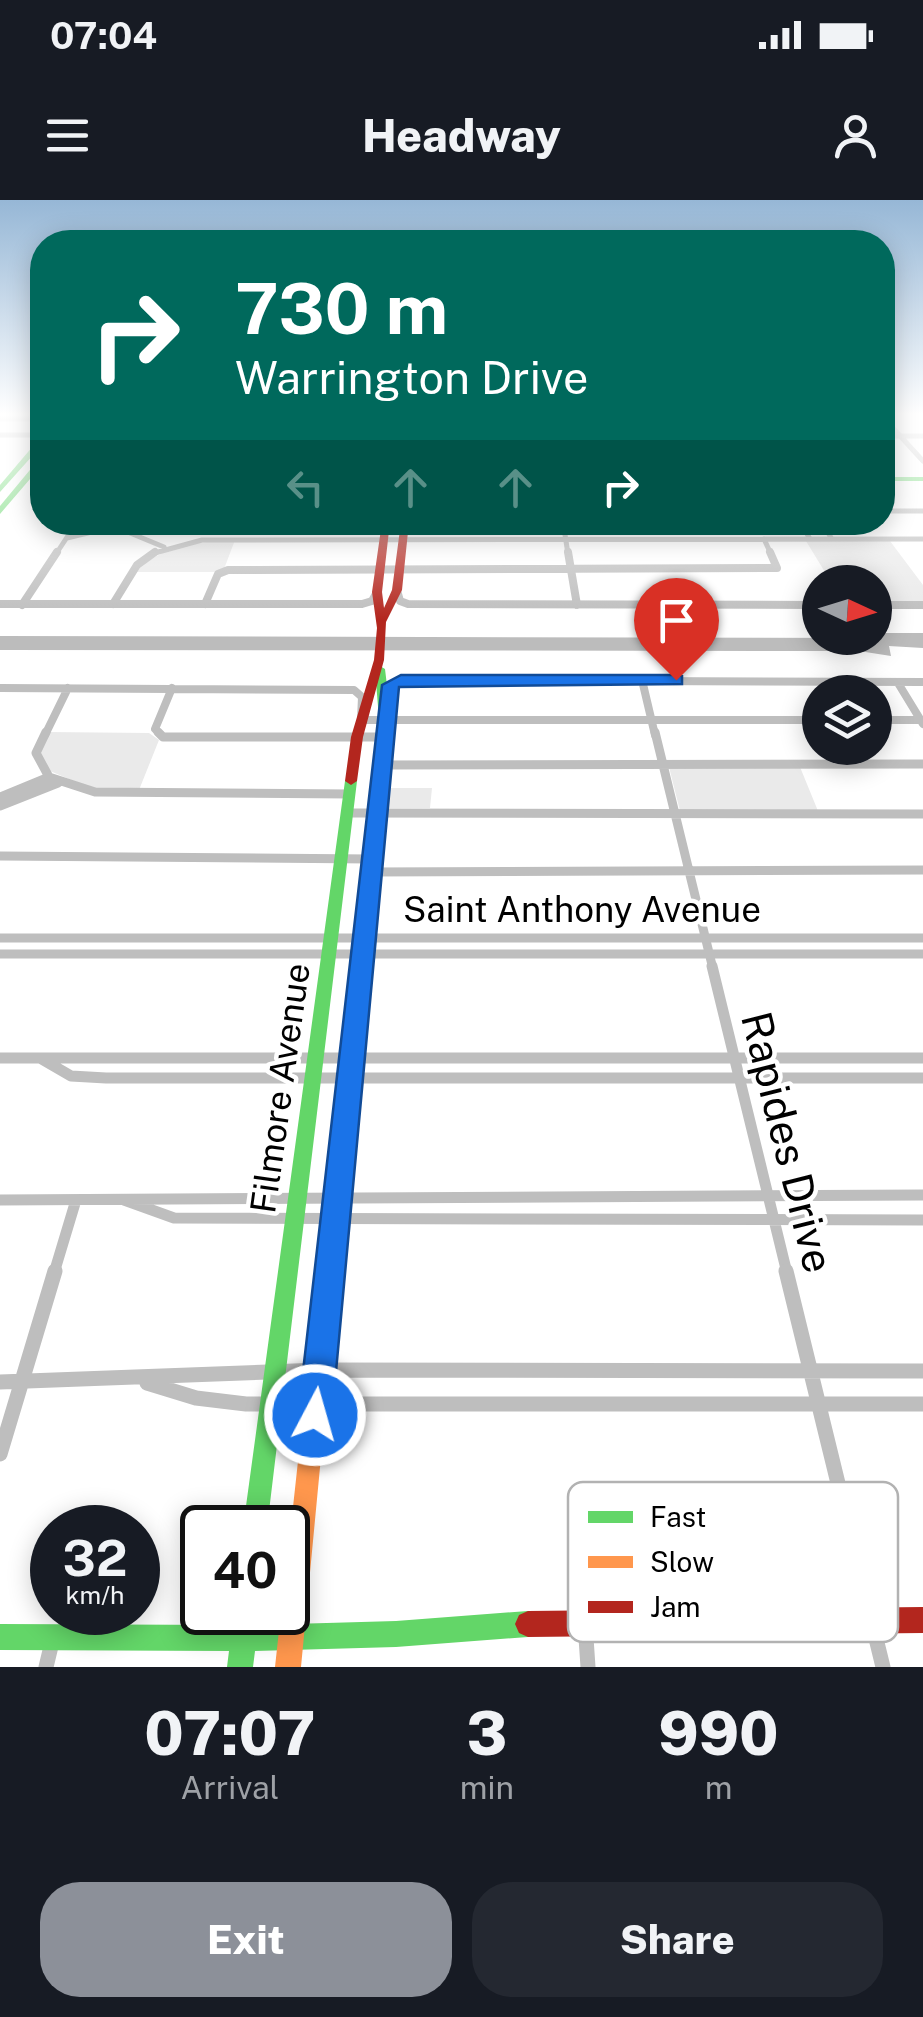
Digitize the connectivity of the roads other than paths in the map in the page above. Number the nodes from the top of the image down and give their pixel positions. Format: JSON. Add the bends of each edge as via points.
{"nodes":[{"id":1,"x":895,"y":511,"type":"edge"},
{"id":2,"x":923,"y":511,"type":"edge"},
{"id":3,"x":69,"y":535,"type":"edge"},
{"id":4,"x":82,"y":535,"type":"edge"},
{"id":5,"x":133,"y":535,"type":"edge"},
{"id":6,"x":299,"y":535,"type":"edge"},
{"id":7,"x":384,"y":535,"type":"edge"},
{"id":8,"x":404,"y":535,"type":"edge"},
{"id":9,"x":485,"y":535,"type":"edge"},
{"id":10,"x":565,"y":535,"type":"edge"},
{"id":11,"x":808,"y":535,"type":"edge"},
{"id":12,"x":829,"y":535,"type":"edge"},
{"id":13,"x":67,"y":538,"type":"junction"},
{"id":14,"x":566,"y":539,"type":"junction"},
{"id":15,"x":764,"y":539,"type":"junction"},
{"id":16,"x":810,"y":539,"type":"junction"},
{"id":17,"x":832,"y":539,"type":"junction"},
{"id":18,"x":923,"y":539,"type":"edge"},
{"id":19,"x":164,"y":548,"type":"junction"},
{"id":20,"x":380,"y":570,"type":"junction"},
{"id":21,"x":400,"y":570,"type":"junction"},
{"id":22,"x":571,"y":570,"type":"junction"},
{"id":23,"x":397,"y":590,"type":"junction"},
{"id":24,"x":378,"y":592,"type":"junction"},
{"id":25,"x":0,"y":604,"type":"edge"},
{"id":26,"x":22,"y":604,"type":"junction"},
{"id":27,"x":113,"y":604,"type":"junction"},
{"id":28,"x":205,"y":604,"type":"junction"},
{"id":29,"x":577,"y":604,"type":"junction"},
{"id":30,"x":802,"y":605,"type":"edge"},
{"id":31,"x":892,"y":605,"type":"edge"},
{"id":32,"x":923,"y":605,"type":"edge"},
{"id":33,"x":382,"y":628,"type":"junction"},
{"id":34,"x":379,"y":660,"type":"junction"},
{"id":35,"x":642,"y":680,"type":"junction"},
{"id":36,"x":898,"y":683,"type":"junction"},
{"id":37,"x":921,"y":685,"type":"edge"},
{"id":38,"x":0,"y":688,"type":"edge"},
{"id":39,"x":68,"y":688,"type":"junction"},
{"id":40,"x":172,"y":688,"type":"junction"},
{"id":41,"x":361,"y":720,"type":"junction"},
{"id":42,"x":385,"y":720,"type":"junction"},
{"id":43,"x":652,"y":720,"type":"junction"},
{"id":44,"x":802,"y":720,"type":"edge"},
{"id":45,"x":892,"y":720,"type":"edge"},
{"id":46,"x":922,"y":721,"type":"edge"},
{"id":47,"x":357,"y":737,"type":"junction"},
{"id":48,"x":383,"y":738,"type":"junction"},
{"id":49,"x":663,"y":764,"type":"junction"},
{"id":50,"x":923,"y":764,"type":"edge"},
{"id":51,"x":381,"y":765,"type":"junction"},
{"id":52,"x":53,"y":780,"type":"junction"},
{"id":53,"x":350,"y":794,"type":"junction"},
{"id":54,"x":0,"y":797,"type":"edge"},
{"id":55,"x":0,"y":806,"type":"edge"},
{"id":56,"x":348,"y":814,"type":"junction"},
{"id":57,"x":376,"y":814,"type":"junction"},
{"id":58,"x":675,"y":814,"type":"junction"},
{"id":59,"x":923,"y":814,"type":"edge"},
{"id":60,"x":0,"y":856,"type":"edge"},
{"id":61,"x":342,"y":859,"type":"junction"},
{"id":62,"x":370,"y":865,"type":"junction"},
{"id":63,"x":689,"y":870,"type":"junction"},
{"id":64,"x":923,"y":870,"type":"edge"},
{"id":65,"x":364,"y":936,"type":"junction"},
{"id":66,"x":418,"y":936,"type":"junction"},
{"id":67,"x":704,"y":937,"type":"junction"},
{"id":68,"x":0,"y":938,"type":"edge"},
{"id":69,"x":923,"y":938,"type":"edge"},
{"id":70,"x":330,"y":945,"type":"junction"},
{"id":71,"x":0,"y":954,"type":"edge"},
{"id":72,"x":362,"y":954,"type":"junction"},
{"id":73,"x":417,"y":954,"type":"junction"},
{"id":74,"x":923,"y":954,"type":"edge"},
{"id":75,"x":709,"y":955,"type":"junction"},
{"id":76,"x":0,"y":1058,"type":"edge"},
{"id":77,"x":40,"y":1058,"type":"junction"},
{"id":78,"x":314,"y":1058,"type":"junction"},
{"id":79,"x":351,"y":1058,"type":"junction"},
{"id":80,"x":734,"y":1058,"type":"junction"},
{"id":81,"x":923,"y":1058,"type":"edge"},
{"id":82,"x":312,"y":1078,"type":"junction"},
{"id":83,"x":349,"y":1078,"type":"junction"},
{"id":84,"x":739,"y":1078,"type":"junction"},
{"id":85,"x":923,"y":1078,"type":"edge"},
{"id":86,"x":338,"y":1195,"type":"junction"},
{"id":87,"x":768,"y":1195,"type":"junction"},
{"id":88,"x":923,"y":1195,"type":"edge"},
{"id":89,"x":296,"y":1196,"type":"junction"},
{"id":90,"x":123,"y":1199,"type":"junction"},
{"id":91,"x":0,"y":1200,"type":"edge"},
{"id":92,"x":76,"y":1200,"type":"junction"},
{"id":93,"x":292,"y":1220,"type":"junction"},
{"id":94,"x":336,"y":1220,"type":"junction"},
{"id":95,"x":774,"y":1220,"type":"junction"},
{"id":96,"x":923,"y":1220,"type":"edge"},
{"id":97,"x":320,"y":1370,"type":"junction"},
{"id":98,"x":810,"y":1370,"type":"junction"},
{"id":99,"x":272,"y":1371,"type":"junction"},
{"id":100,"x":923,"y":1371,"type":"edge"},
{"id":101,"x":140,"y":1380,"type":"junction"},
{"id":102,"x":0,"y":1382,"type":"edge"},
{"id":103,"x":22,"y":1382,"type":"junction"},
{"id":104,"x":268,"y":1404,"type":"junction"},
{"id":105,"x":316,"y":1404,"type":"junction"},
{"id":106,"x":818,"y":1404,"type":"junction"},
{"id":107,"x":923,"y":1404,"type":"edge"},
{"id":108,"x":0,"y":1454,"type":"edge"},
{"id":109,"x":837,"y":1482,"type":"edge"},
{"id":110,"x":257,"y":1505,"type":"edge"},
{"id":111,"x":568,"y":1622,"type":"edge"},
{"id":112,"x":243,"y":1635,"type":"edge"},
{"id":113,"x":0,"y":1637,"type":"edge"},
{"id":114,"x":53,"y":1637,"type":"junction"},
{"id":115,"x":243,"y":1638,"type":"junction"},
{"id":116,"x":291,"y":1638,"type":"junction"},
{"id":117,"x":586,"y":1642,"type":"edge"},
{"id":118,"x":877,"y":1642,"type":"edge"},
{"id":119,"x":46,"y":1667,"type":"edge"},
{"id":120,"x":240,"y":1667,"type":"edge"},
{"id":121,"x":288,"y":1667,"type":"edge"},
{"id":122,"x":588,"y":1667,"type":"edge"},
{"id":123,"x":883,"y":1667,"type":"edge"}],
"edges":[{"from":1,"to":2,"type":"street"},
{"from":3,"to":13,"type":"street"},
{"from":4,"to":13,"type":"street"},
{"from":5,"to":19,"type":"street"},
{"from":6,"to":19,"type":"street"},
{"from":7,"to":20,"type":"street","name":"Filmore Avenue"},
{"from":8,"to":21,"type":"street","name":"Filmore Avenue"},
{"from":9,"to":14,"type":"street"},
{"from":10,"to":14,"type":"street"},
{"from":11,"to":16,"type":"street"},
{"from":12,"to":17,"type":"street"},
{"from":13,"to":26,"type":"street"},
{"from":14,"to":15,"type":"street"},
{"from":14,"to":22,"type":"street"},
{"from":15,"to":16,"type":"street"},
{"from":15,"to":22,"type":"street","via":[[778,568]]},
{"from":16,"to":17,"type":"street"},
{"from":17,"to":18,"type":"street"},
{"from":19,"to":27,"type":"street","via":[[136,563]]},
{"from":20,"to":21,"type":"street"},
{"from":20,"to":24,"type":"street","name":"Filmore Avenue"},
{"from":20,"to":28,"type":"street","via":[[222,572]]},
{"from":21,"to":22,"type":"street"},
{"from":21,"to":23,"type":"street","name":"Filmore Avenue"},
{"from":22,"to":29,"type":"street"},
{"from":23,"to":29,"type":"street","via":[[408,604]]},
{"from":23,"to":33,"type":"street","name":"Filmore Avenue"},
{"from":24,"to":28,"type":"street","via":[[362,604]]},
{"from":24,"to":33,"type":"street","name":"Filmore Avenue"},
{"from":25,"to":26,"type":"street"},
{"from":26,"to":27,"type":"street"},
{"from":27,"to":28,"type":"street"},
{"from":29,"to":30,"type":"street"},
{"from":31,"to":32,"type":"street"},
{"from":33,"to":34,"type":"street","name":"Filmore Avenue"},
{"from":34,"to":41,"type":"street","name":"Filmore Avenue"},
{"from":34,"to":42,"type":"street","name":"Filmore Avenue"},
{"from":35,"to":36,"type":"street"},
{"from":35,"to":42,"type":"street","via":[[396,680]]},
{"from":35,"to":43,"type":"street","name":"Rapides Drive"},
{"from":36,"to":37,"type":"street"},
{"from":36,"to":46,"type":"street"},
{"from":38,"to":39,"type":"street"},
{"from":39,"to":40,"type":"street"},
{"from":39,"to":52,"type":"street","via":[[36,753]]},
{"from":40,"to":41,"type":"street","via":[[354,690],[362,698]]},
{"from":40,"to":47,"type":"street","via":[[155,730],[163,737]]},
{"from":41,"to":42,"type":"street"},
{"from":41,"to":47,"type":"street","name":"Filmore Avenue"},
{"from":42,"to":43,"type":"street"},
{"from":42,"to":48,"type":"street","name":"Filmore Avenue"},
{"from":43,"to":44,"type":"street"},
{"from":43,"to":49,"type":"street","name":"Rapides Drive"},
{"from":45,"to":46,"type":"street"},
{"from":47,"to":48,"type":"street"},
{"from":47,"to":53,"type":"street","name":"Filmore Avenue"},
{"from":48,"to":51,"type":"street","name":"Filmore Avenue"},
{"from":49,"to":50,"type":"street"},
{"from":49,"to":51,"type":"street"},
{"from":49,"to":58,"type":"street","name":"Rapides Drive"},
{"from":51,"to":57,"type":"street","name":"Filmore Avenue"},
{"from":52,"to":53,"type":"street","via":[[108,793]]},
{"from":52,"to":54,"type":"street"},
{"from":52,"to":55,"type":"street"},
{"from":53,"to":56,"type":"street","name":"Filmore Avenue"},
{"from":56,"to":57,"type":"street"},
{"from":56,"to":61,"type":"street","name":"Filmore Avenue"},
{"from":57,"to":58,"type":"street"},
{"from":57,"to":62,"type":"street","name":"Filmore Avenue"},
{"from":58,"to":59,"type":"street"},
{"from":58,"to":63,"type":"street","name":"Rapides Drive"},
{"from":60,"to":61,"type":"street"},
{"from":61,"to":62,"type":"street"},
{"from":61,"to":70,"type":"street","name":"Filmore Avenue"},
{"from":62,"to":63,"type":"street"},
{"from":62,"to":65,"type":"street","name":"Filmore Avenue"},
{"from":63,"to":64,"type":"street"},
{"from":63,"to":67,"type":"street","name":"Rapides Drive"},
{"from":65,"to":66,"type":"street","name":"Saint Anthony Avenue"},
{"from":65,"to":70,"type":"street","name":"Saint Anthony Avenue"},
{"from":65,"to":72,"type":"street","name":"Filmore Avenue"},
{"from":66,"to":67,"type":"street","name":"Saint Anthony Avenue"},
{"from":66,"to":73,"type":"street"},
{"from":67,"to":69,"type":"street","name":"Saint Anthony Avenue"},
{"from":67,"to":75,"type":"street","name":"Rapides Drive"},
{"from":68,"to":70,"type":"street","name":"Saint Anthony Avenue"},
{"from":70,"to":71,"type":"street","name":"Saint Anthony Avenue"},
{"from":70,"to":72,"type":"street","name":"Saint Anthony Avenue"},
{"from":70,"to":78,"type":"street","name":"Filmore Avenue"},
{"from":72,"to":73,"type":"street","name":"Saint Anthony Avenue"},
{"from":72,"to":79,"type":"street","name":"Filmore Avenue"},
{"from":73,"to":75,"type":"street","name":"Saint Anthony Avenue"},
{"from":74,"to":75,"type":"street","name":"Saint Anthony Avenue"},
{"from":75,"to":80,"type":"street","name":"Rapides Drive"},
{"from":76,"to":77,"type":"street"},
{"from":77,"to":78,"type":"street"},
{"from":77,"to":82,"type":"street","via":[[86,1078]]},
{"from":78,"to":79,"type":"street"},
{"from":78,"to":82,"type":"street","name":"Filmore Avenue"},
{"from":79,"to":80,"type":"street"},
{"from":79,"to":83,"type":"street","name":"Filmore Avenue"},
{"from":80,"to":81,"type":"street"},
{"from":80,"to":84,"type":"street","name":"Rapides Drive"},
{"from":82,"to":83,"type":"street"},
{"from":82,"to":89,"type":"street","name":"Filmore Avenue"},
{"from":83,"to":84,"type":"street"},
{"from":83,"to":86,"type":"street","name":"Filmore Avenue"},
{"from":84,"to":85,"type":"street"},
{"from":84,"to":87,"type":"street","name":"Rapides Drive"},
{"from":86,"to":87,"type":"street"},
{"from":86,"to":89,"type":"street"},
{"from":86,"to":94,"type":"street","name":"Filmore Avenue"},
{"from":87,"to":88,"type":"street"},
{"from":87,"to":95,"type":"street","name":"Rapides Drive"},
{"from":89,"to":90,"type":"street"},
{"from":89,"to":93,"type":"street","name":"Filmore Avenue"},
{"from":90,"to":92,"type":"street"},
{"from":90,"to":93,"type":"street","via":[[161,1216]]},
{"from":91,"to":92,"type":"street"},
{"from":92,"to":103,"type":"street"},
{"from":93,"to":94,"type":"street"},
{"from":93,"to":99,"type":"street","name":"Filmore Avenue"},
{"from":94,"to":95,"type":"street"},
{"from":94,"to":97,"type":"street","name":"Filmore Avenue"},
{"from":95,"to":96,"type":"street"},
{"from":95,"to":98,"type":"street","name":"Rapides Drive"},
{"from":97,"to":98,"type":"street"},
{"from":97,"to":99,"type":"street"},
{"from":97,"to":105,"type":"street","name":"Filmore Avenue"},
{"from":98,"to":100,"type":"street"},
{"from":98,"to":106,"type":"street","name":"Rapides Drive"},
{"from":99,"to":101,"type":"street"},
{"from":99,"to":104,"type":"street","name":"Filmore Avenue"},
{"from":101,"to":103,"type":"street"},
{"from":101,"to":104,"type":"street","via":[[196,1398]]},
{"from":102,"to":103,"type":"street"},
{"from":103,"to":108,"type":"street"},
{"from":104,"to":105,"type":"street"},
{"from":104,"to":110,"type":"street","name":"Filmore Avenue"},
{"from":105,"to":106,"type":"street"},
{"from":105,"to":116,"type":"street","name":"Filmore Avenue"},
{"from":106,"to":107,"type":"street"},
{"from":106,"to":109,"type":"street","name":"Rapides Drive"},
{"from":111,"to":116,"type":"street"},
{"from":112,"to":115,"type":"street"},
{"from":113,"to":114,"type":"street"},
{"from":114,"to":115,"type":"street"},
{"from":114,"to":119,"type":"street"},
{"from":115,"to":116,"type":"street"},
{"from":115,"to":120,"type":"street"},
{"from":116,"to":121,"type":"street","name":"Filmore Avenue"},
{"from":117,"to":122,"type":"street"},
{"from":118,"to":123,"type":"street","name":"Rapides Drive"}]}
